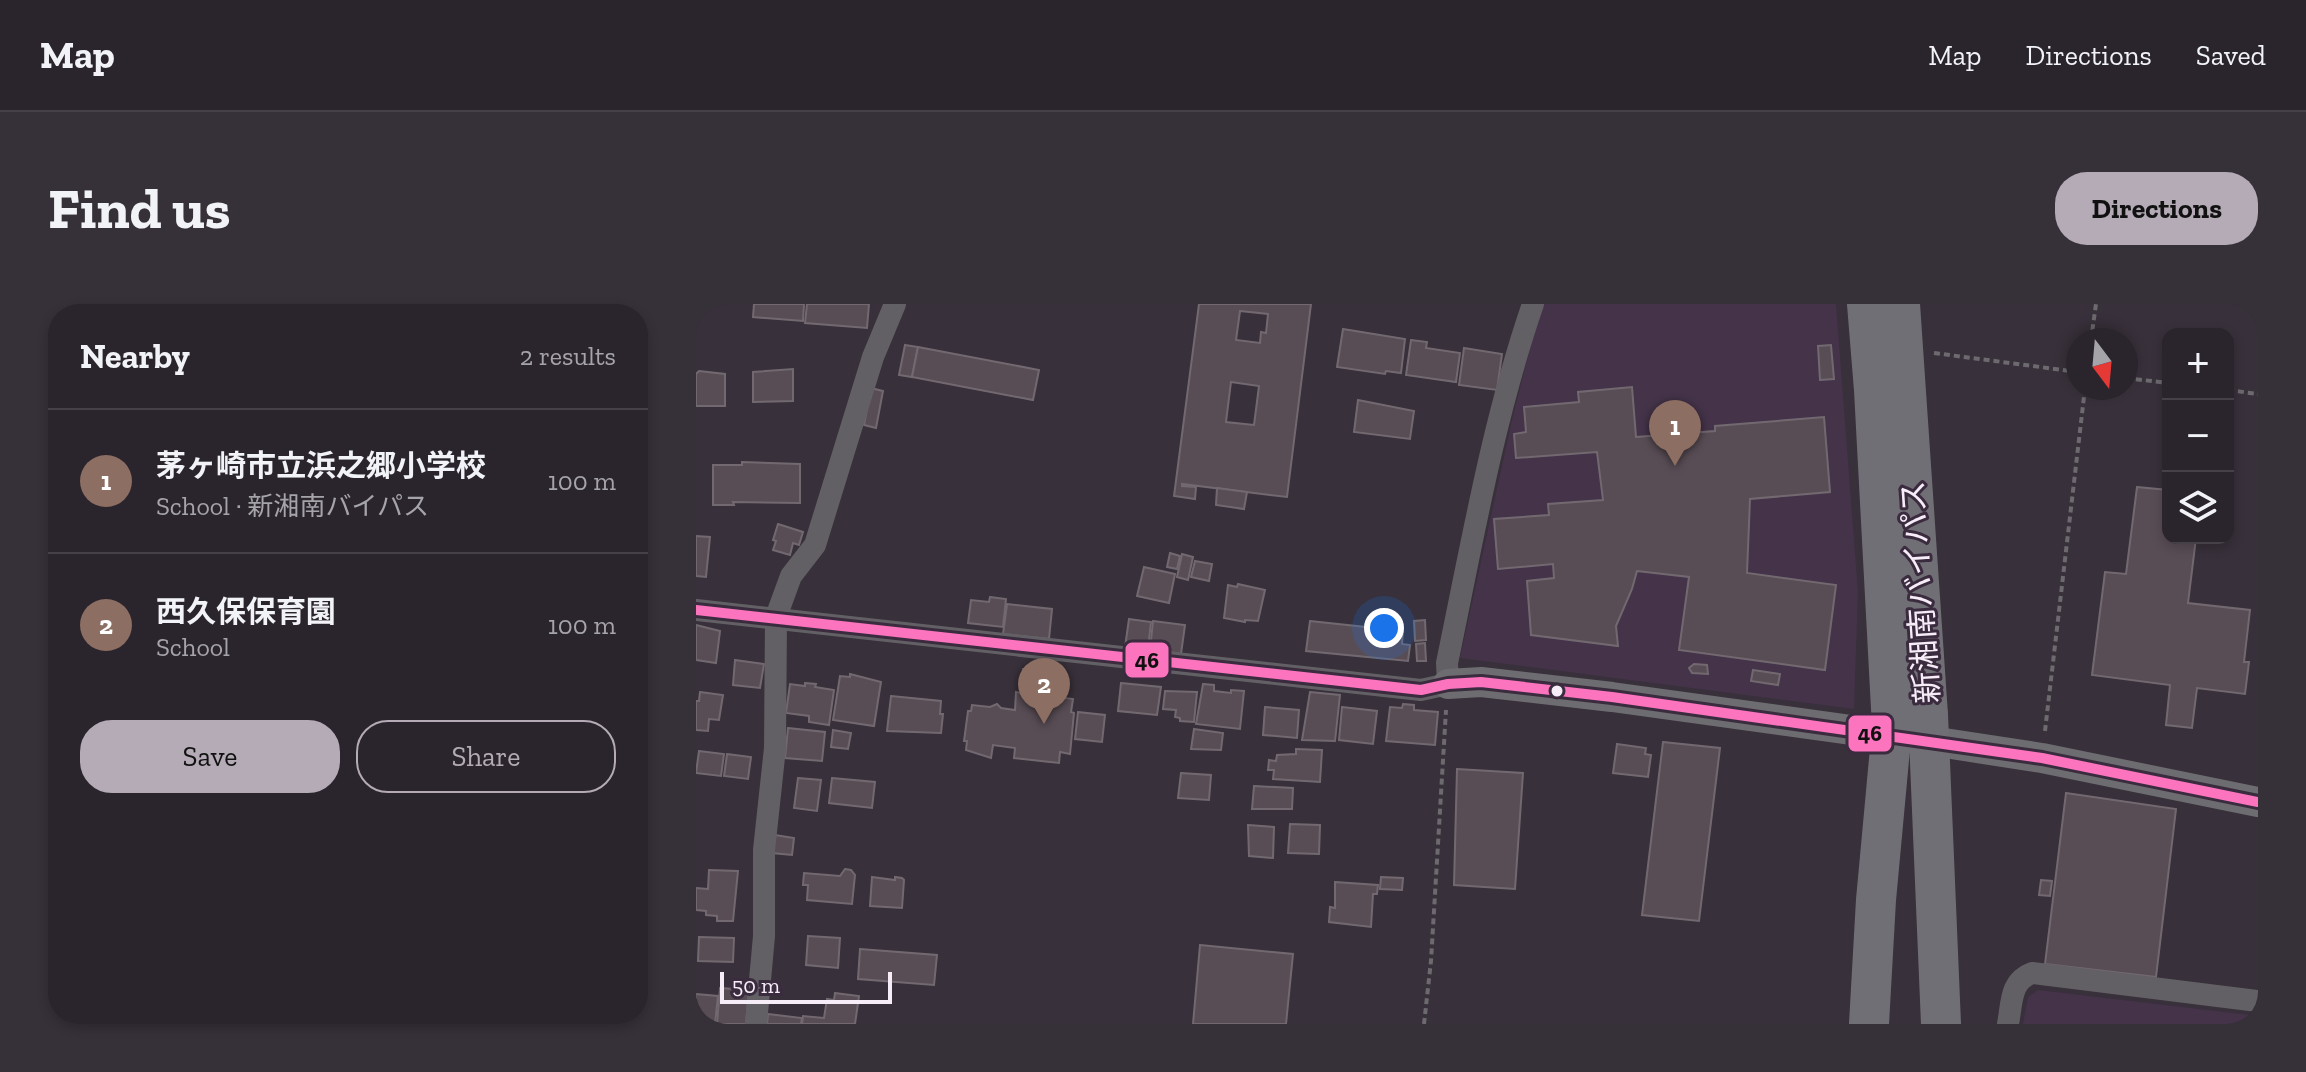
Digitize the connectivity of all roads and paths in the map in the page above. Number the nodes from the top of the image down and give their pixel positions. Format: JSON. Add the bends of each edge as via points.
{"nodes":[{"id":1,"x":895,"y":304,"type":"edge"},
{"id":2,"x":1533,"y":304,"type":"edge"},
{"id":3,"x":1851,"y":304,"type":"edge"},
{"id":4,"x":1867,"y":304,"type":"edge"},
{"id":5,"x":1900,"y":304,"type":"edge"},
{"id":6,"x":1910,"y":304,"type":"edge"},
{"id":7,"x":2096,"y":304,"type":"edge"},
{"id":8,"x":2093,"y":328,"type":"edge"},
{"id":9,"x":1913,"y":350,"type":"junction"},
{"id":10,"x":2066,"y":370,"type":"edge"},
{"id":11,"x":2138,"y":379,"type":"edge"},
{"id":12,"x":2162,"y":382,"type":"edge"},
{"id":13,"x":2234,"y":391,"type":"edge"},
{"id":14,"x":2258,"y":394,"type":"edge"},
{"id":15,"x":2084,"y":400,"type":"edge"},
{"id":16,"x":696,"y":610,"type":"edge"},
{"id":17,"x":776,"y":617,"type":"junction"},
{"id":18,"x":1448,"y":684,"type":"junction"},
{"id":19,"x":1908,"y":729,"type":"junction"},
{"id":20,"x":2042,"y":758,"type":"junction"},
{"id":21,"x":2258,"y":802,"type":"edge"},
{"id":22,"x":2258,"y":1001,"type":"edge"},
{"id":23,"x":756,"y":1024,"type":"edge"},
{"id":24,"x":1424,"y":1024,"type":"edge"},
{"id":25,"x":1856,"y":1024,"type":"edge"},
{"id":26,"x":1869,"y":1024,"type":"edge"},
{"id":27,"x":1890,"y":1024,"type":"edge"},
{"id":28,"x":1924,"y":1024,"type":"edge"},
{"id":29,"x":1941,"y":1024,"type":"edge"},
{"id":30,"x":1947,"y":1024,"type":"edge"},
{"id":31,"x":2008,"y":1024,"type":"edge"}],
"edges":[{"from":1,"to":17,"type":"street","via":[[873,357],[815,545],[791,576]]},
{"from":2,"to":18,"type":"street","via":[[1485,481],[1447,663]]},
{"from":3,"to":19,"type":"street","via":[[1872,619]]},
{"from":4,"to":19,"type":"highway","name":"新湘南バイパス"},
{"from":5,"to":19,"type":"highway","name":"新湘南バイパス"},
{"from":6,"to":9,"type":"street"},
{"from":7,"to":8,"type":"path"},
{"from":9,"to":10,"type":"path"},
{"from":9,"to":19,"type":"street"},
{"from":11,"to":12,"type":"path"},
{"from":13,"to":14,"type":"path"},
{"from":15,"to":20,"type":"path"},
{"from":16,"to":17,"type":"street"},
{"from":17,"to":18,"type":"street","via":[[1421,690]]},
{"from":17,"to":23,"type":"street","via":[[775,748]]},
{"from":18,"to":19,"type":"street","via":[[1496,683]]},
{"from":18,"to":24,"type":"path"},
{"from":19,"to":20,"type":"street"},
{"from":19,"to":25,"type":"street"},
{"from":19,"to":26,"type":"highway","bridge":true,"via":[[1876,900]]},
{"from":19,"to":27,"type":"highway","name":"新湘南バイパス","bridge":true,"via":[[1895,867]]},
{"from":19,"to":28,"type":"highway","name":"新湘南バイパス","bridge":true,"via":[[1928,924]]},
{"from":19,"to":29,"type":"highway","bridge":true},
{"from":19,"to":30,"type":"street"},
{"from":20,"to":21,"type":"street"},
{"from":22,"to":31,"type":"street","via":[[2032,973],[2014,986]]}]}
